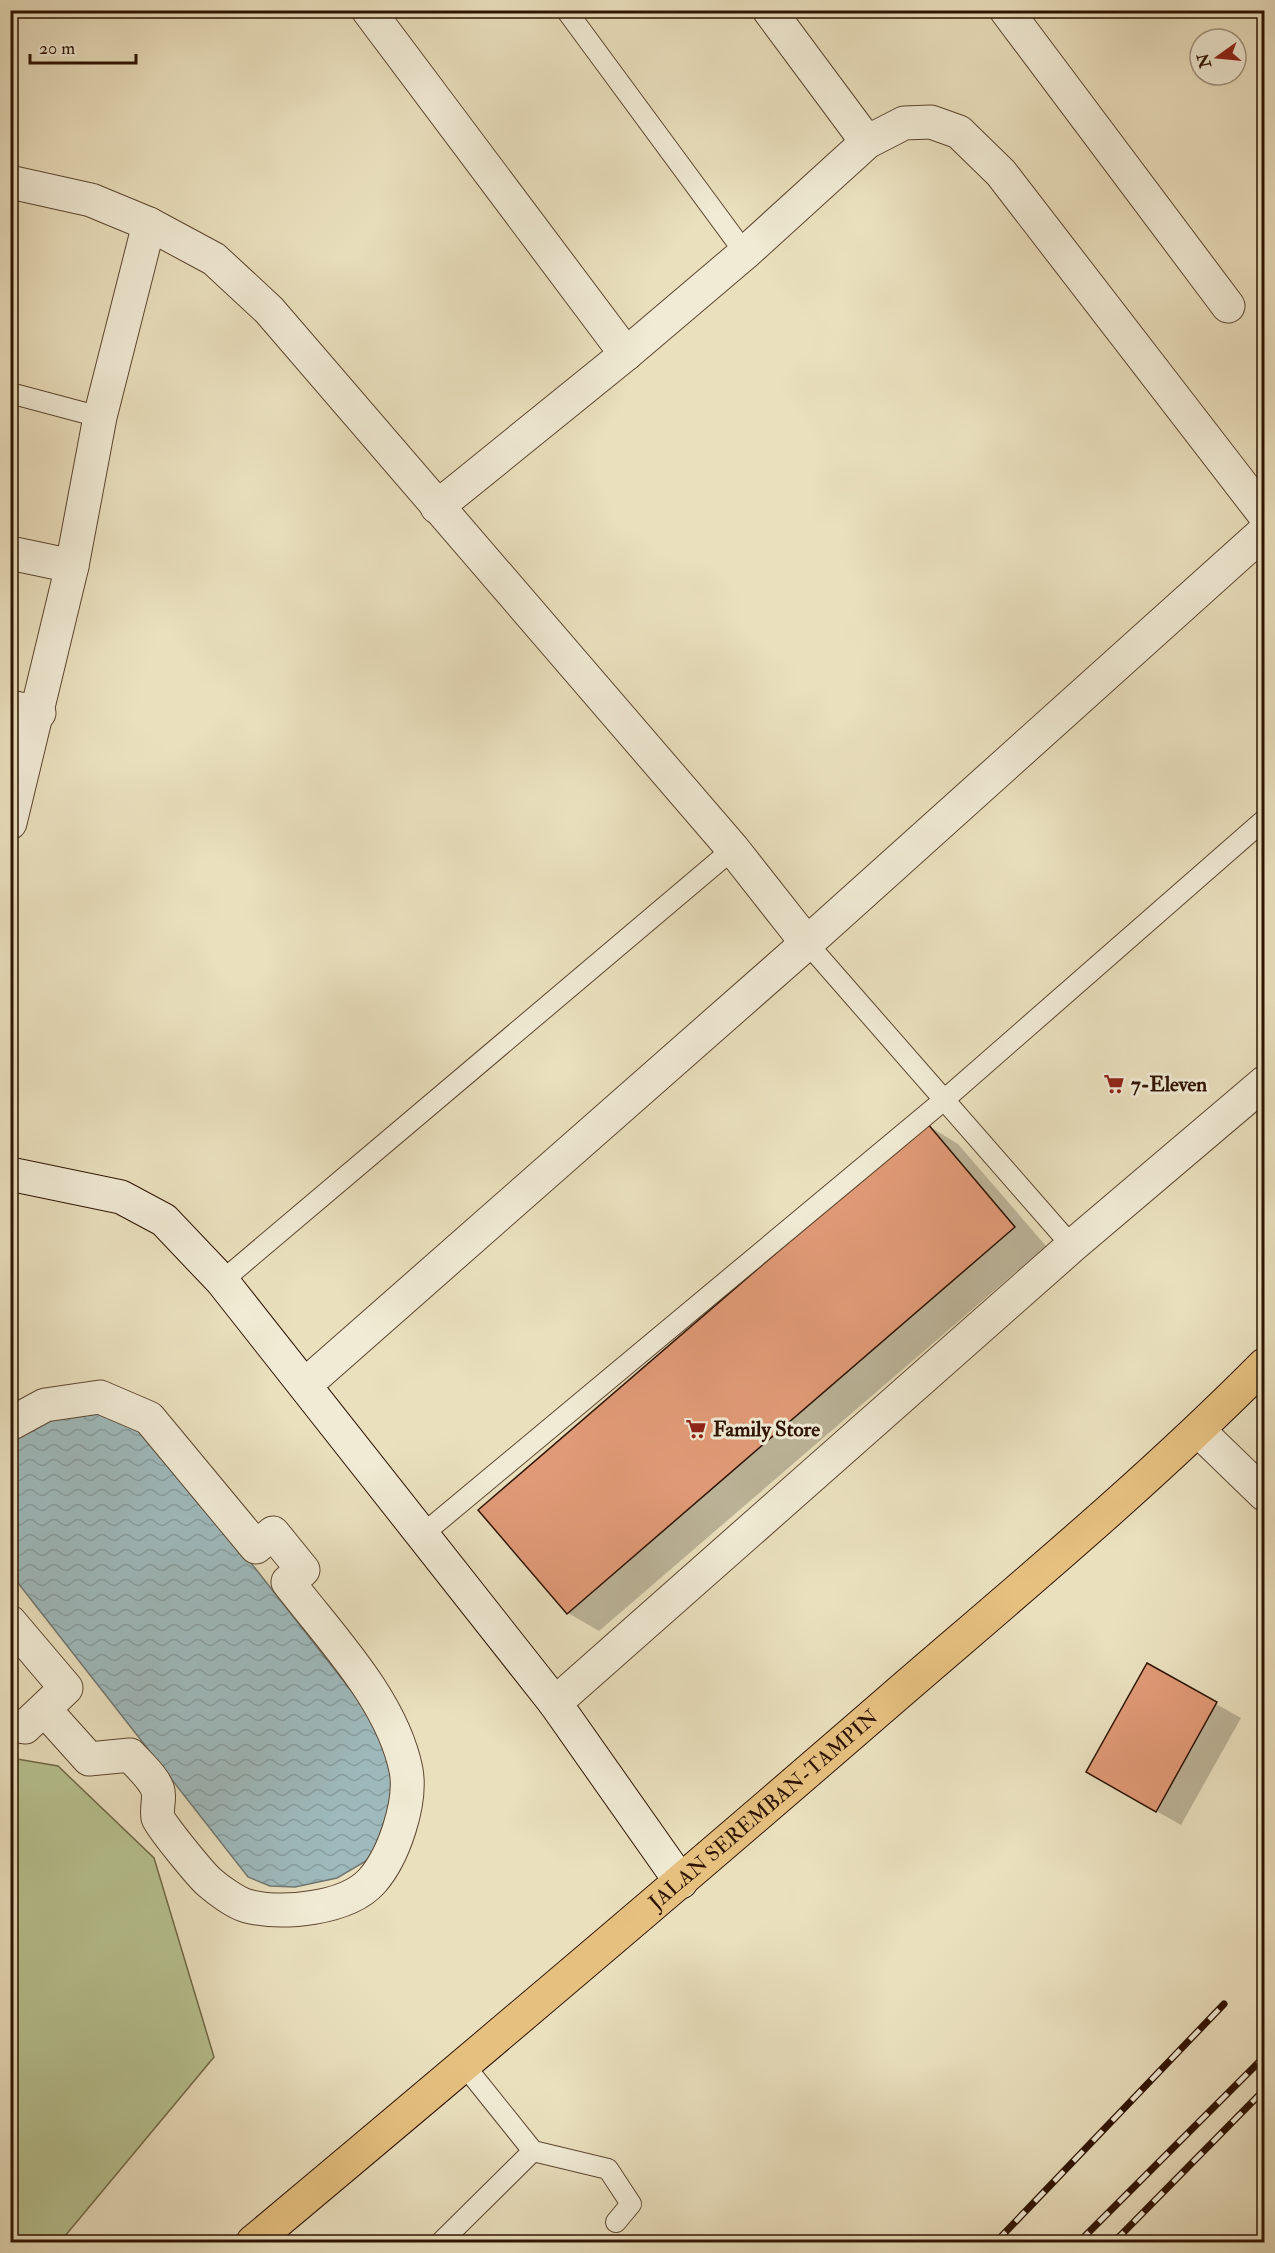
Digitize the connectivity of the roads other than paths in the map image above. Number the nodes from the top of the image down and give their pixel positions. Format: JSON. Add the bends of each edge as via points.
{"nodes":[{"id":1,"x":368,"y":10,"type":"edge"},
{"id":2,"x":566,"y":10,"type":"edge"},
{"id":3,"x":769,"y":10,"type":"edge"},
{"id":4,"x":1006,"y":10,"type":"edge"},
{"id":5,"x":867,"y":142,"type":"junction"},
{"id":6,"x":10,"y":182,"type":"edge"},
{"id":7,"x":149,"y":224,"type":"junction"},
{"id":8,"x":745,"y":253,"type":"junction"},
{"id":9,"x":1228,"y":306,"type":"dead end"},
{"id":10,"x":626,"y":354,"type":"junction"},
{"id":11,"x":10,"y":393,"type":"edge"},
{"id":12,"x":100,"y":417,"type":"junction"},
{"id":13,"x":437,"y":507,"type":"junction"},
{"id":14,"x":1264,"y":514,"type":"edge"},
{"id":15,"x":1264,"y":532,"type":"edge"},
{"id":16,"x":10,"y":553,"type":"edge"},
{"id":17,"x":72,"y":566,"type":"junction"},
{"id":18,"x":25,"y":710,"type":"edge"},
{"id":19,"x":1264,"y":820,"type":"edge"},
{"id":20,"x":10,"y":823,"type":"edge"},
{"id":21,"x":733,"y":849,"type":"junction"},
{"id":22,"x":807,"y":943,"type":"junction"},
{"id":23,"x":1264,"y":1083,"type":"edge"},
{"id":24,"x":944,"y":1100,"type":"junction"},
{"id":25,"x":10,"y":1174,"type":"edge"},
{"id":26,"x":1072,"y":1246,"type":"junction"},
{"id":27,"x":222,"y":1281,"type":"junction"},
{"id":28,"x":1264,"y":1365,"type":"edge"},
{"id":29,"x":304,"y":1385,"type":"junction"},
{"id":30,"x":10,"y":1424,"type":"edge"},
{"id":31,"x":1199,"y":1431,"type":"junction"},
{"id":32,"x":1264,"y":1494,"type":"edge"},
{"id":33,"x":423,"y":1534,"type":"junction"},
{"id":34,"x":10,"y":1622,"type":"edge"},
{"id":35,"x":555,"y":1703,"type":"junction"},
{"id":36,"x":45,"y":1710,"type":"junction"},
{"id":37,"x":10,"y":1725,"type":"edge"},
{"id":38,"x":681,"y":1882,"type":"junction"},
{"id":39,"x":464,"y":2065,"type":"junction"},
{"id":40,"x":533,"y":2151,"type":"junction"},
{"id":41,"x":616,"y":2222,"type":"dead end"},
{"id":42,"x":253,"y":2242,"type":"edge"},
{"id":43,"x":441,"y":2242,"type":"edge"}],
"edges":[{"from":1,"to":10,"type":"street"},
{"from":2,"to":8,"type":"lane"},
{"from":3,"to":5,"type":"street"},
{"from":4,"to":9,"type":"street"},
{"from":5,"to":8,"type":"street"},
{"from":5,"to":14,"type":"street","via":[[904,123],[931,122],[959,132],[1002,173]]},
{"from":6,"to":7,"type":"street","via":[[92,200]]},
{"from":7,"to":12,"type":"street"},
{"from":7,"to":13,"type":"street","via":[[214,259],[269,310]]},
{"from":8,"to":10,"type":"street"},
{"from":10,"to":13,"type":"street"},
{"from":11,"to":12,"type":"lane"},
{"from":12,"to":17,"type":"street"},
{"from":13,"to":21,"type":"street"},
{"from":15,"to":22,"type":"street"},
{"from":16,"to":17,"type":"street"},
{"from":17,"to":18,"type":"street"},
{"from":18,"to":20,"type":"street"},
{"from":19,"to":24,"type":"lane"},
{"from":21,"to":22,"type":"street"},
{"from":21,"to":27,"type":"lane"},
{"from":22,"to":24,"type":"lane"},
{"from":22,"to":29,"type":"street"},
{"from":23,"to":26,"type":"street"},
{"from":24,"to":26,"type":"lane"},
{"from":24,"to":33,"type":"lane"},
{"from":25,"to":27,"type":"street","via":[[121,1197],[164,1220]]},
{"from":26,"to":35,"type":"street"},
{"from":27,"to":29,"type":"street"},
{"from":28,"to":31,"type":"highway","name":"JALAN SEREMBAN-TAMPIN"},
{"from":29,"to":33,"type":"street"},
{"from":30,"to":36,"type":"street","via":[[45,1405],[100,1397],[149,1418],[256,1547],[273,1533],[303,1570],[288,1582],[369,1688],[390,1722],[406,1771],[404,1815],[393,1846],[372,1881],[354,1894],[322,1906],[289,1910],[245,1906],[210,1883],[158,1820],[158,1790],[130,1755],[88,1759]]},
{"from":31,"to":32,"type":"street"},
{"from":31,"to":38,"type":"highway","name":"JALAN SEREMBAN-TAMPIN"},
{"from":33,"to":35,"type":"street"},
{"from":34,"to":36,"type":"street","via":[[66,1689]]},
{"from":35,"to":38,"type":"street"},
{"from":36,"to":37,"type":"street","via":[[25,1727]]},
{"from":38,"to":39,"type":"highway","name":"JALAN SEREMBAN-TAMPIN"},
{"from":39,"to":40,"type":"lane"},
{"from":39,"to":42,"type":"highway","name":"JALAN SEREMBAN-TAMPIN"},
{"from":40,"to":41,"type":"lane","via":[[608,2169],[631,2204]]},
{"from":40,"to":43,"type":"lane"}]}
